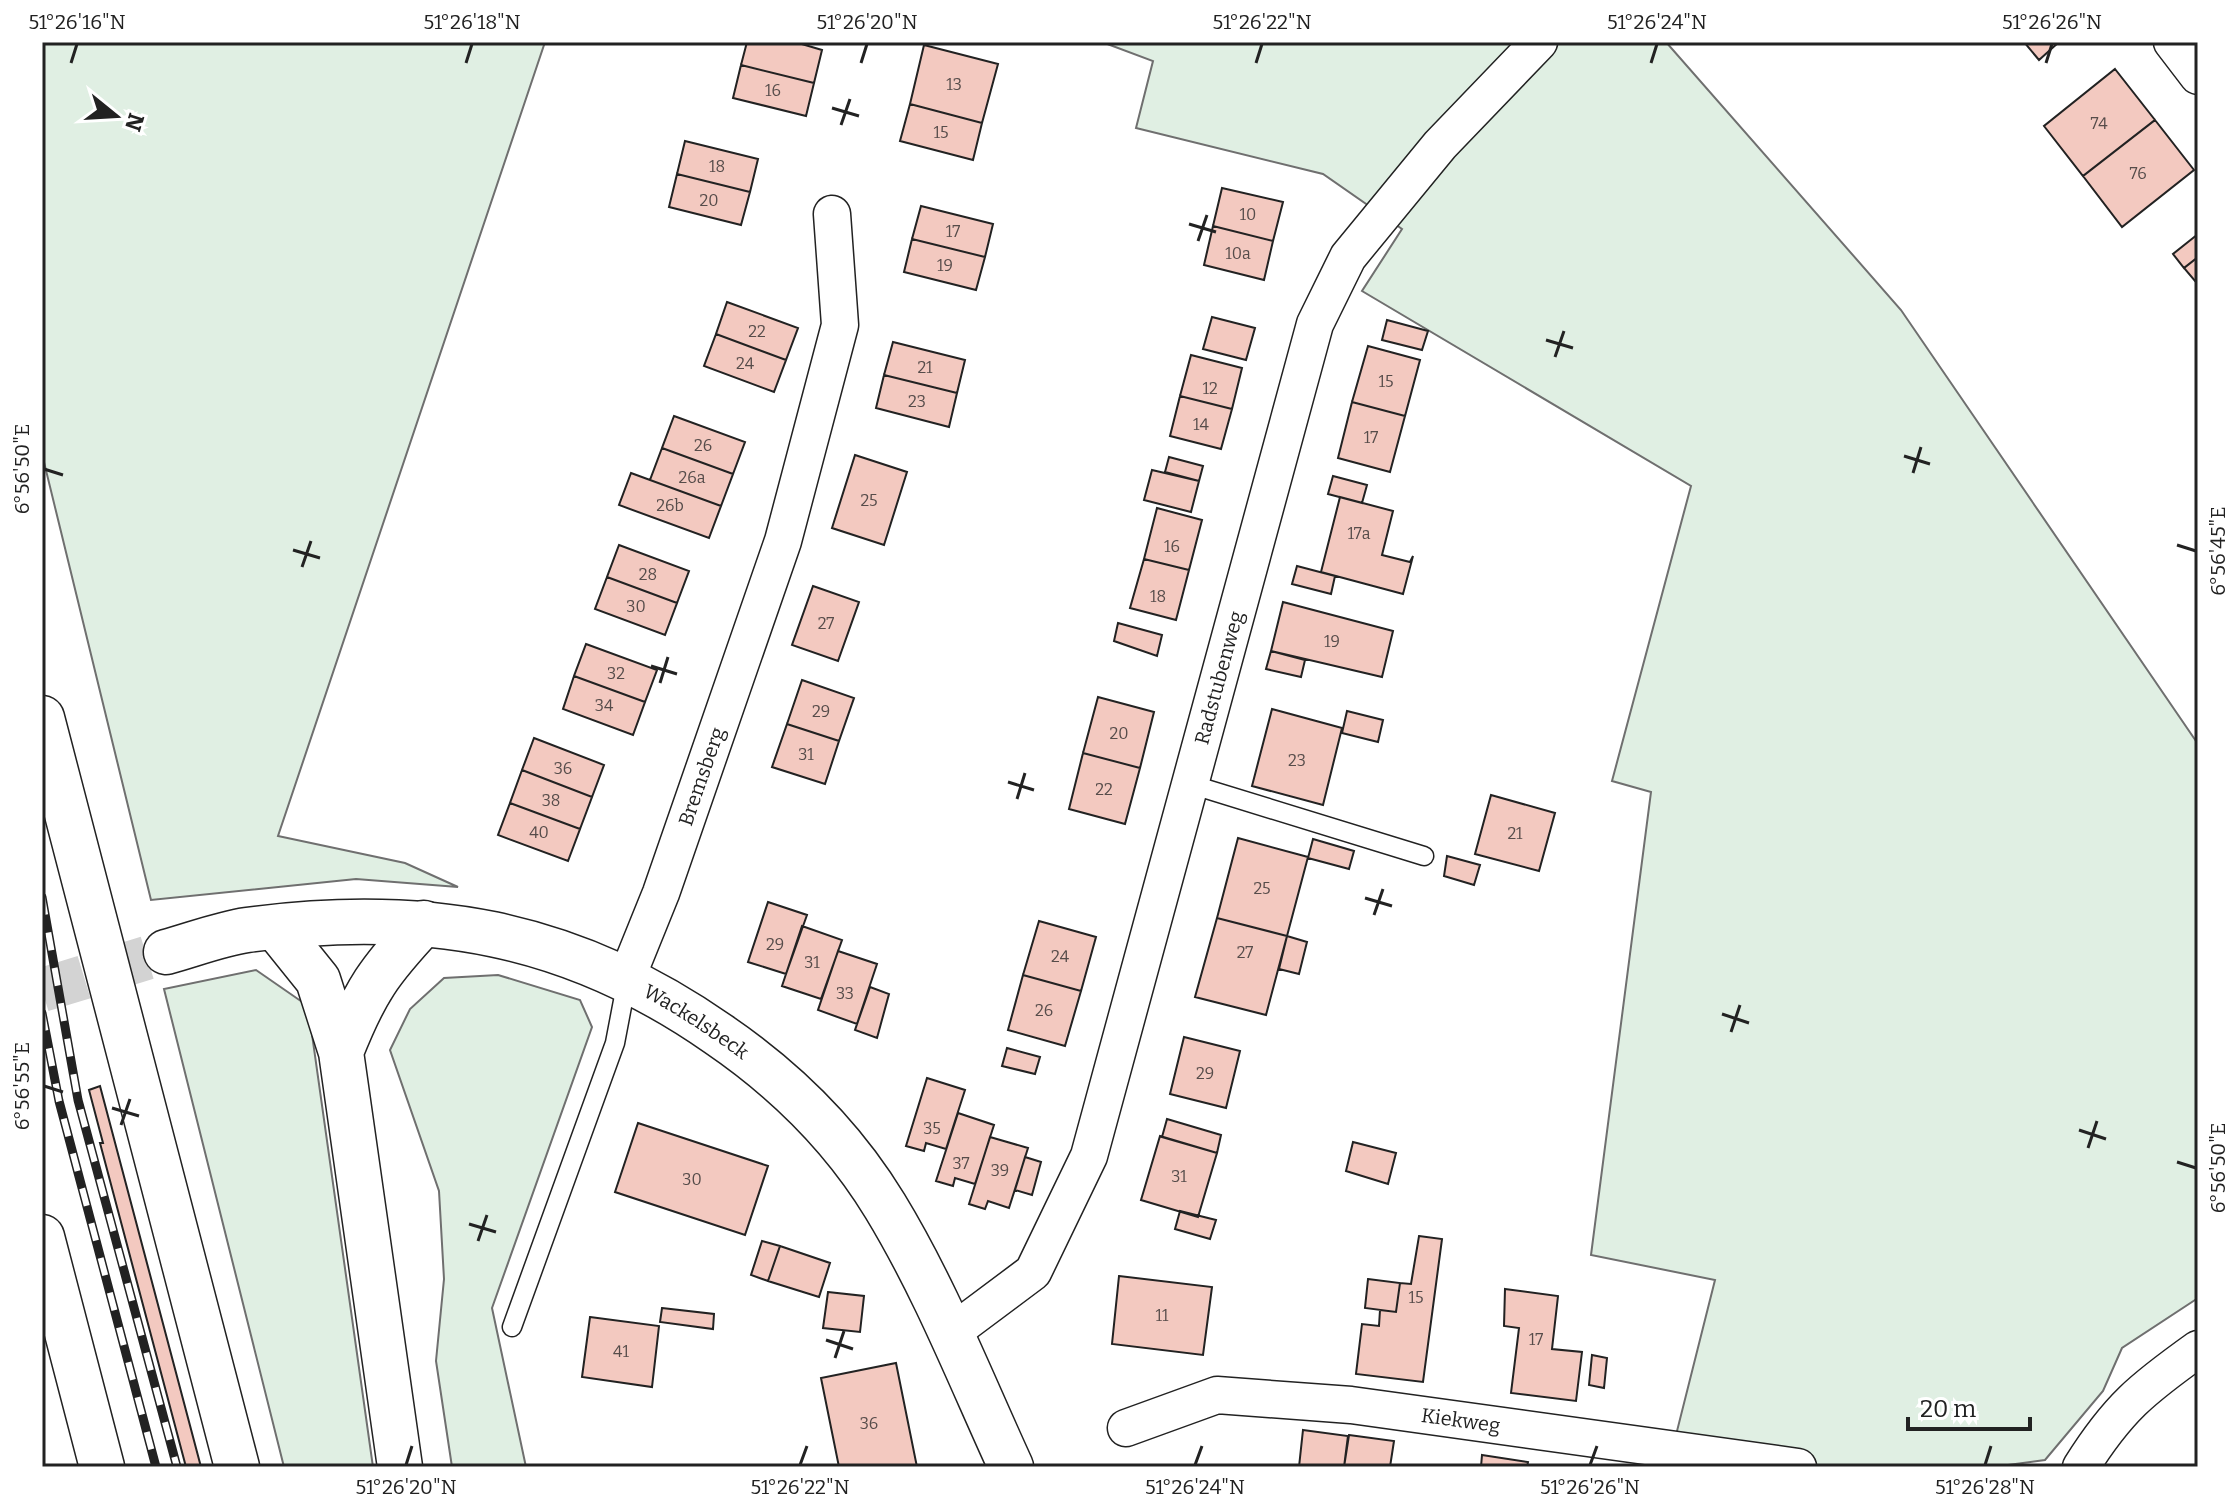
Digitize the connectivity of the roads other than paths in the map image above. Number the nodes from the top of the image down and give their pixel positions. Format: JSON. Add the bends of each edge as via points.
{"nodes":[{"id":1,"x":1539,"y":42,"type":"edge"},
{"id":2,"x":2172,"y":42,"type":"edge"},
{"id":3,"x":2198,"y":76,"type":"edge"},
{"id":4,"x":832,"y":214,"type":"dead end"},
{"id":5,"x":42,"y":718,"type":"edge"},
{"id":6,"x":1190,"y":784,"type":"junction"},
{"id":7,"x":1424,"y":856,"type":"dead end"},
{"id":8,"x":424,"y":923,"type":"junction"},
{"id":9,"x":277,"y":929,"type":"junction"},
{"id":10,"x":166,"y":952,"type":"tunnel mouth"},
{"id":11,"x":627,"y":977,"type":"junction"},
{"id":12,"x":341,"y":1052,"type":"junction"},
{"id":13,"x":42,"y":1237,"type":"edge"},
{"id":14,"x":512,"y":1327,"type":"dead end"},
{"id":15,"x":950,"y":1334,"type":"junction"},
{"id":16,"x":2198,"y":1349,"type":"edge"},
{"id":17,"x":1126,"y":1428,"type":"dead end"},
{"id":18,"x":102,"y":1467,"type":"edge"},
{"id":19,"x":237,"y":1467,"type":"edge"},
{"id":20,"x":400,"y":1467,"type":"edge"},
{"id":21,"x":1011,"y":1467,"type":"edge"},
{"id":22,"x":1798,"y":1467,"type":"edge"},
{"id":23,"x":2081,"y":1467,"type":"edge"}],
"edges":[{"from":1,"to":6,"type":"street","name":"Radstubenweg","via":[[1440,145],[1348,257],[1315,324]]},
{"from":2,"to":3,"type":"street"},
{"from":4,"to":11,"type":"street","name":"Bremsberg","via":[[840,325],[787,526]]},
{"from":5,"to":19,"type":"main road"},
{"from":6,"to":7,"type":"lane"},
{"from":6,"to":15,"type":"street","name":"Radstubenweg","via":[[1089,1156],[1033,1272]]},
{"from":8,"to":9,"type":"main road","name":"Wackelsbeck","via":[[344,921]]},
{"from":8,"to":11,"type":"main road","name":"Wackelsbeck","via":[[556,949]]},
{"from":8,"to":12,"type":"main road","via":[[379,971]]},
{"from":9,"to":10,"type":"main road","name":"Wackelsbeck","via":[[246,930]]},
{"from":9,"to":12,"type":"main road","via":[[318,980]]},
{"from":11,"to":14,"type":"lane","name":"Bremsberg","via":[[615,1043]]},
{"from":11,"to":15,"type":"main road","name":"Wackelsbeck","via":[[764,1066],[825,1125],[885,1205]]},
{"from":12,"to":20,"type":"main road"},
{"from":13,"to":18,"type":"main road"},
{"from":15,"to":21,"type":"main road","name":"Wackelsbeck"},
{"from":16,"to":23,"type":"street","via":[[2139,1391],[2106,1427]]},
{"from":17,"to":22,"type":"street","name":"Kiekweg","via":[[1217,1395],[1351,1405]]}]}
